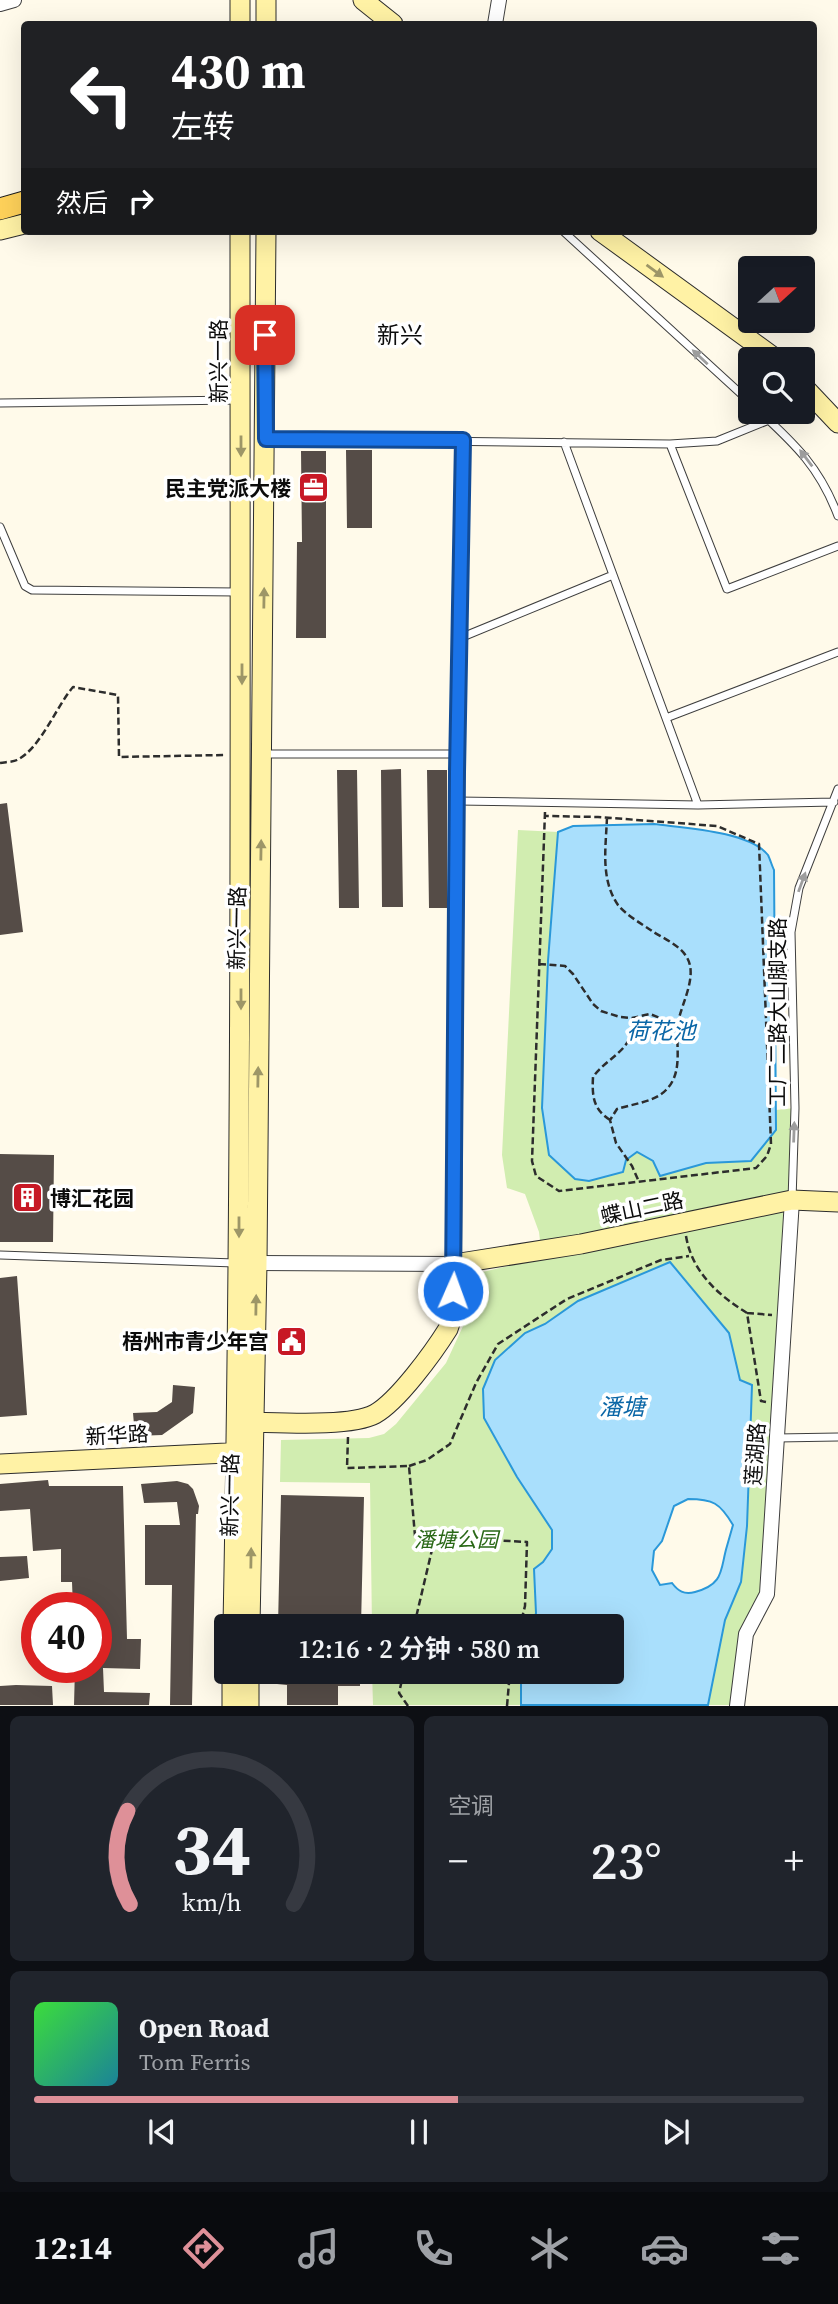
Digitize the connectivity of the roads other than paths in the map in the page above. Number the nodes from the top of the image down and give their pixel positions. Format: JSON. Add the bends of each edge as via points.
{"nodes":[{"id":1,"x":14,"y":0,"type":"edge"},
{"id":2,"x":240,"y":0,"type":"edge"},
{"id":3,"x":266,"y":0,"type":"edge"},
{"id":4,"x":363,"y":0,"type":"edge"},
{"id":5,"x":499,"y":0,"type":"edge"},
{"id":6,"x":0,"y":4,"type":"edge"},
{"id":7,"x":240,"y":21,"type":"edge"},
{"id":8,"x":266,"y":21,"type":"edge"},
{"id":9,"x":389,"y":21,"type":"edge"},
{"id":10,"x":496,"y":21,"type":"edge"},
{"id":11,"x":21,"y":194,"type":"edge"},
{"id":12,"x":0,"y":199,"type":"edge"},
{"id":13,"x":21,"y":203,"type":"edge"},
{"id":14,"x":0,"y":209,"type":"edge"},
{"id":15,"x":21,"y":213,"type":"edge"},
{"id":16,"x":0,"y":219,"type":"edge"},
{"id":17,"x":21,"y":225,"type":"edge"},
{"id":18,"x":0,"y":230,"type":"edge"},
{"id":19,"x":240,"y":235,"type":"edge"},
{"id":20,"x":266,"y":235,"type":"edge"},
{"id":21,"x":567,"y":235,"type":"edge"},
{"id":22,"x":606,"y":235,"type":"edge"},
{"id":23,"x":760,"y":347,"type":"edge"},
{"id":24,"x":738,"y":391,"type":"edge"},
{"id":25,"x":815,"y":399,"type":"edge"},
{"id":26,"x":241,"y":400,"type":"junction"},
{"id":27,"x":0,"y":403,"type":"edge"},
{"id":28,"x":838,"y":423,"type":"edge"},
{"id":29,"x":761,"y":424,"type":"edge"},
{"id":30,"x":773,"y":424,"type":"edge"},
{"id":31,"x":266,"y":439,"type":"junction"},
{"id":32,"x":463,"y":440,"type":"junction"},
{"id":33,"x":564,"y":442,"type":"junction"},
{"id":34,"x":670,"y":444,"type":"junction"},
{"id":35,"x":838,"y":516,"type":"edge"},
{"id":36,"x":0,"y":527,"type":"edge"},
{"id":37,"x":838,"y":546,"type":"edge"},
{"id":38,"x":613,"y":575,"type":"junction"},
{"id":39,"x":241,"y":592,"type":"junction"},
{"id":40,"x":460,"y":638,"type":"junction"},
{"id":41,"x":838,"y":652,"type":"edge"},
{"id":42,"x":666,"y":718,"type":"junction"},
{"id":43,"x":252,"y":754,"type":"junction"},
{"id":44,"x":458,"y":754,"type":"junction"},
{"id":45,"x":838,"y":789,"type":"edge"},
{"id":46,"x":458,"y":801,"type":"junction"},
{"id":47,"x":834,"y":802,"type":"junction"},
{"id":48,"x":698,"y":805,"type":"junction"},
{"id":49,"x":792,"y":1200,"type":"junction"},
{"id":50,"x":838,"y":1202,"type":"edge"},
{"id":51,"x":0,"y":1255,"type":"edge"},
{"id":52,"x":248,"y":1263,"type":"junction"},
{"id":53,"x":454,"y":1264,"type":"junction"},
{"id":54,"x":245,"y":1422,"type":"junction"},
{"id":55,"x":838,"y":1437,"type":"edge"},
{"id":56,"x":777,"y":1438,"type":"junction"},
{"id":57,"x":245,"y":1452,"type":"junction"},
{"id":58,"x":0,"y":1464,"type":"edge"},
{"id":59,"x":234,"y":1614,"type":"edge"},
{"id":60,"x":250,"y":1614,"type":"edge"},
{"id":61,"x":232,"y":1684,"type":"edge"},
{"id":62,"x":249,"y":1684,"type":"edge"},
{"id":63,"x":232,"y":1706,"type":"edge"},
{"id":64,"x":248,"y":1706,"type":"edge"},
{"id":65,"x":737,"y":1706,"type":"edge"}],
"edges":[{"from":1,"to":6,"type":"street"},
{"from":2,"to":7,"type":"main road"},
{"from":3,"to":8,"type":"main road"},
{"from":4,"to":9,"type":"main road"},
{"from":5,"to":10,"type":"street"},
{"from":11,"to":12,"type":"main road"},
{"from":13,"to":14,"type":"main road"},
{"from":15,"to":16,"type":"main road"},
{"from":17,"to":18,"type":"main road"},
{"from":19,"to":26,"type":"main road","name":"新兴一路"},
{"from":20,"to":31,"type":"main road","name":"新兴一路"},
{"from":24,"to":21,"type":"lane","one_way":true},
{"from":22,"to":23,"type":"main road","one_way":true},
{"from":25,"to":28,"type":"main road"},
{"from":26,"to":27,"type":"lane"},
{"from":26,"to":39,"type":"main road","name":"新兴一路","one_way":true},
{"from":29,"to":34,"type":"lane","via":[[717,441]]},
{"from":35,"to":30,"type":"lane","one_way":true,"via":[[816,471],[796,444]]},
{"from":31,"to":32,"type":"lane"},
{"from":43,"to":31,"type":"main road","name":"新兴一路","one_way":true},
{"from":32,"to":33,"type":"lane"},
{"from":32,"to":40,"type":"street"},
{"from":33,"to":34,"type":"lane"},
{"from":33,"to":38,"type":"lane"},
{"from":34,"to":37,"type":"lane","via":[[727,589]]},
{"from":36,"to":39,"type":"lane","via":[[25,586],[32,590]]},
{"from":38,"to":40,"type":"lane"},
{"from":38,"to":42,"type":"lane"},
{"from":39,"to":43,"type":"main road","name":"新兴一路","one_way":true},
{"from":40,"to":44,"type":"street"},
{"from":41,"to":42,"type":"lane"},
{"from":42,"to":48,"type":"lane"},
{"from":43,"to":44,"type":"lane"},
{"from":43,"to":52,"type":"main road","name":"新兴一路"},
{"from":44,"to":46,"type":"street"},
{"from":45,"to":47,"type":"lane","name":"工厂二路大山脚支路"},
{"from":46,"to":48,"type":"lane"},
{"from":46,"to":53,"type":"street"},
{"from":47,"to":48,"type":"lane"},
{"from":49,"to":47,"type":"lane","name":"工厂二路大山脚支路","one_way":true,"via":[[791,932],[799,888]]},
{"from":49,"to":50,"type":"main road","name":"蝶山二路"},
{"from":49,"to":53,"type":"main road","name":"蝶山二路","via":[[581,1244]]},
{"from":49,"to":56,"type":"street","name":"莲湖路"},
{"from":51,"to":52,"type":"lane"},
{"from":52,"to":53,"type":"street","name":"蝶山二路"},
{"from":52,"to":54,"type":"main road","name":"新兴一路"},
{"from":53,"to":54,"type":"main road","via":[[448,1329],[391,1401],[376,1413],[348,1422]]},
{"from":54,"to":57,"type":"main road","name":"新兴一路"},
{"from":55,"to":56,"type":"lane"},
{"from":56,"to":65,"type":"street","name":"莲湖路","via":[[767,1594],[746,1634]]},
{"from":57,"to":58,"type":"main road","name":"新华路"},
{"from":57,"to":59,"type":"main road","name":"新兴一路"},
{"from":60,"to":57,"type":"main road","name":"新兴一路","one_way":true},
{"from":61,"to":63,"type":"main road"},
{"from":62,"to":64,"type":"main road"}]}
